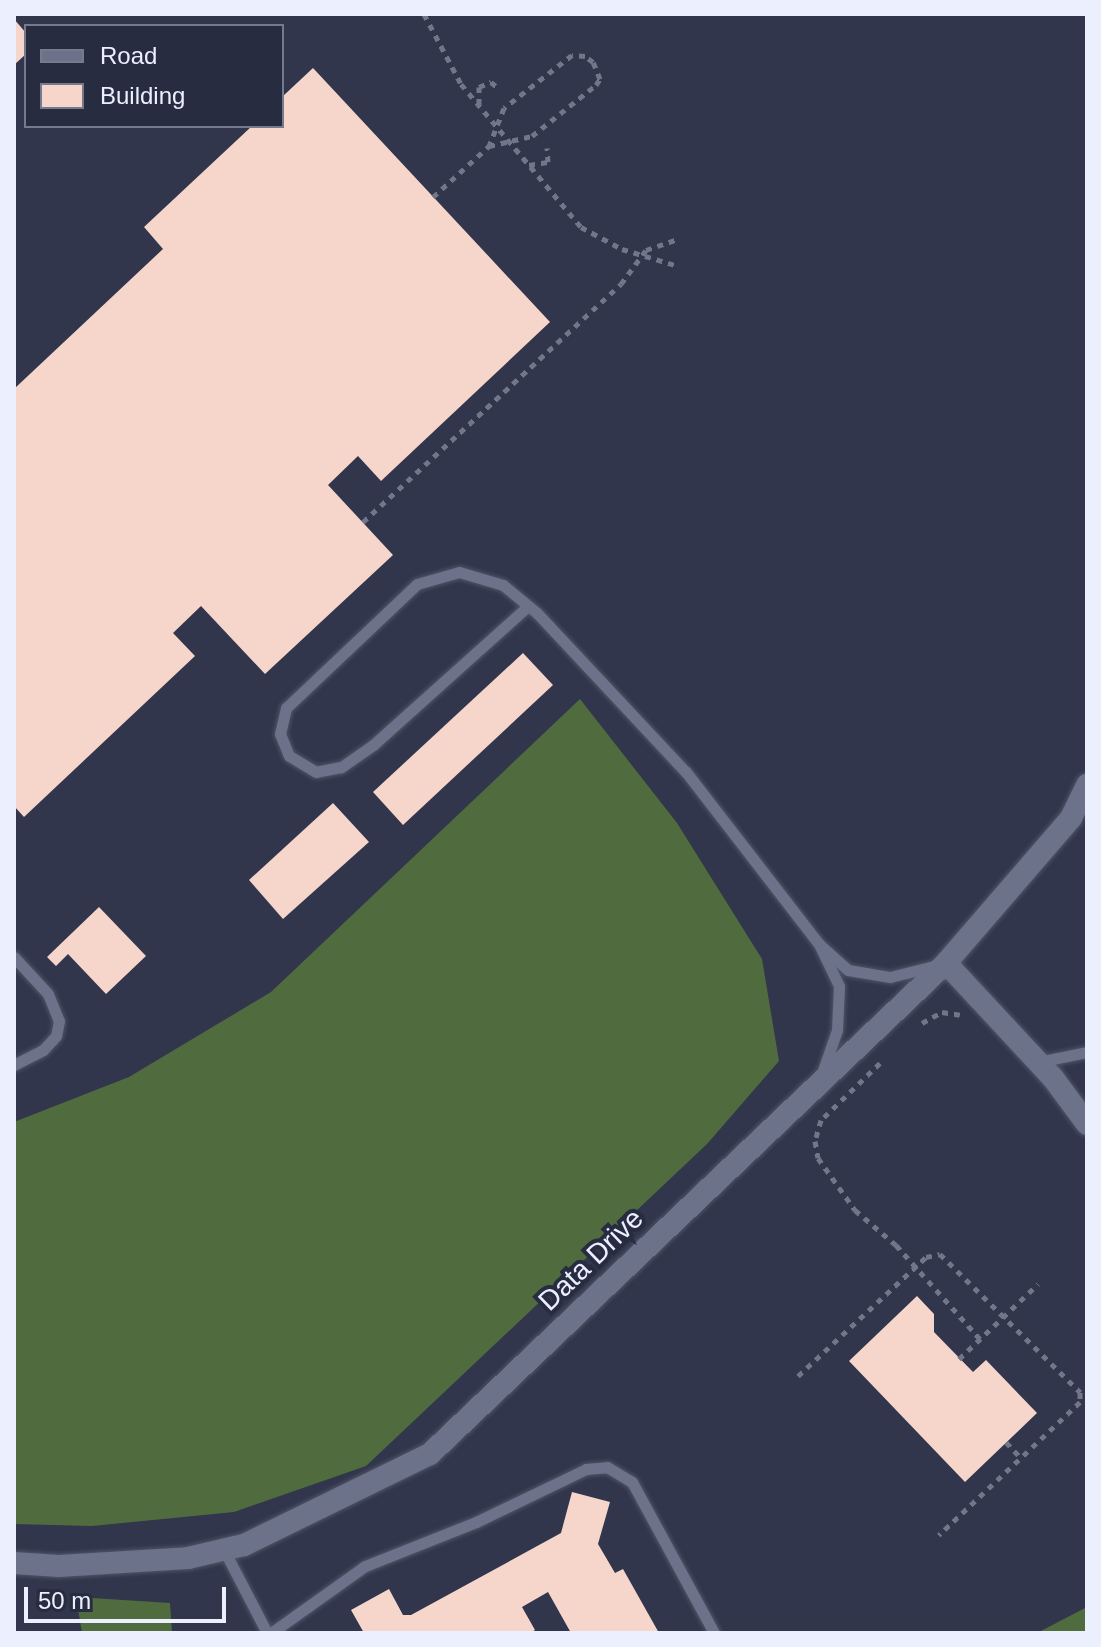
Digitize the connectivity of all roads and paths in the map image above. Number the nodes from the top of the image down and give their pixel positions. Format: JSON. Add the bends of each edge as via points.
{"nodes":[{"id":1,"x":424,"y":14,"type":"edge"},
{"id":2,"x":497,"y":87,"type":"dead end"},
{"id":3,"x":479,"y":104,"type":"junction"},
{"id":4,"x":495,"y":124,"type":"junction"},
{"id":5,"x":512,"y":144,"type":"junction"},
{"id":6,"x":489,"y":146,"type":"junction"},
{"id":7,"x":547,"y":148,"type":"dead end"},
{"id":8,"x":529,"y":165,"type":"junction"},
{"id":9,"x":433,"y":197,"type":"dead end"},
{"id":10,"x":675,"y":240,"type":"dead end"},
{"id":11,"x":641,"y":255,"type":"junction"},
{"id":12,"x":675,"y":265,"type":"dead end"},
{"id":13,"x":363,"y":522,"type":"dead end"},
{"id":14,"x":528,"y":606,"type":"junction"},
{"id":15,"x":1087,"y":785,"type":"edge"},
{"id":16,"x":819,"y":944,"type":"junction"},
{"id":17,"x":14,"y":957,"type":"edge"},
{"id":18,"x":946,"y":963,"type":"junction"},
{"id":19,"x":983,"y":1002,"type":"junction"},
{"id":20,"x":916,"y":1029,"type":"dead end"},
{"id":21,"x":1087,"y":1052,"type":"edge"},
{"id":22,"x":884,"y":1059,"type":"dead end"},
{"id":23,"x":1038,"y":1062,"type":"junction"},
{"id":24,"x":14,"y":1065,"type":"edge"},
{"id":25,"x":819,"y":1084,"type":"junction"},
{"id":26,"x":1087,"y":1124,"type":"edge"},
{"id":27,"x":916,"y":1267,"type":"junction"},
{"id":28,"x":1038,"y":1284,"type":"dead end"},
{"id":29,"x":1004,"y":1316,"type":"junction"},
{"id":30,"x":980,"y":1339,"type":"junction"},
{"id":31,"x":959,"y":1359,"type":"dead end"},
{"id":32,"x":798,"y":1376,"type":"dead end"},
{"id":33,"x":1006,"y":1442,"type":"dead end"},
{"id":34,"x":1021,"y":1458,"type":"junction"},
{"id":35,"x":939,"y":1535,"type":"dead end"},
{"id":36,"x":224,"y":1550,"type":"junction"},
{"id":37,"x":14,"y":1563,"type":"edge"},
{"id":38,"x":269,"y":1633,"type":"edge"},
{"id":39,"x":714,"y":1633,"type":"edge"}],
"edges":[{"from":1,"to":3,"type":"path","via":[[443,56]]},
{"from":2,"to":3,"type":"path","via":[[491,82],[479,87]]},
{"from":3,"to":4,"type":"path"},
{"from":4,"to":5,"type":"path"},
{"from":4,"to":5,"type":"path","via":[[504,108],[572,55],[593,62],[600,79],[596,85],[532,136]]},
{"from":4,"to":6,"type":"path"},
{"from":5,"to":6,"type":"path"},
{"from":5,"to":8,"type":"path"},
{"from":6,"to":9,"type":"path"},
{"from":7,"to":8,"type":"path","via":[[548,162]]},
{"from":8,"to":11,"type":"path","via":[[581,227],[597,239]]},
{"from":10,"to":11,"type":"path","via":[[655,243]]},
{"from":11,"to":12,"type":"path"},
{"from":11,"to":13,"type":"path","via":[[621,284]]},
{"from":14,"to":14,"type":"lane","via":[[503,585],[459,572],[417,584],[286,708],[280,734],[289,756],[316,772],[341,767],[373,745]]},
{"from":14,"to":16,"type":"lane","via":[[686,772]]},
{"from":15,"to":18,"type":"street","name":"Data Drive","via":[[1071,818]]},
{"from":16,"to":18,"type":"lane","via":[[848,970],[890,977]]},
{"from":16,"to":25,"type":"lane","via":[[839,986],[837,1030]]},
{"from":17,"to":24,"type":"lane","via":[[48,994],[59,1021],[56,1036],[43,1050]]},
{"from":18,"to":19,"type":"street"},
{"from":18,"to":25,"type":"street","name":"Data Drive"},
{"from":19,"to":20,"type":"path","via":[[965,1018],[942,1012]]},
{"from":19,"to":23,"type":"street"},
{"from":21,"to":23,"type":"lane"},
{"from":22,"to":27,"type":"path","via":[[821,1120],[815,1141],[833,1184]]},
{"from":23,"to":26,"type":"street"},
{"from":25,"to":36,"type":"street","name":"Data Drive","via":[[430,1454]]},
{"from":27,"to":29,"type":"path","via":[[940,1254]]},
{"from":27,"to":30,"type":"path"},
{"from":27,"to":32,"type":"path"},
{"from":28,"to":29,"type":"path"},
{"from":29,"to":30,"type":"path"},
{"from":29,"to":34,"type":"path","via":[[1082,1398]]},
{"from":30,"to":31,"type":"path"},
{"from":33,"to":34,"type":"path"},
{"from":34,"to":35,"type":"path"},
{"from":36,"to":37,"type":"street","name":"Data Drive","via":[[188,1558],[68,1566]]},
{"from":36,"to":38,"type":"lane"},
{"from":38,"to":39,"type":"lane","via":[[365,1566],[476,1522],[586,1469],[607,1467],[632,1482]]}]}
